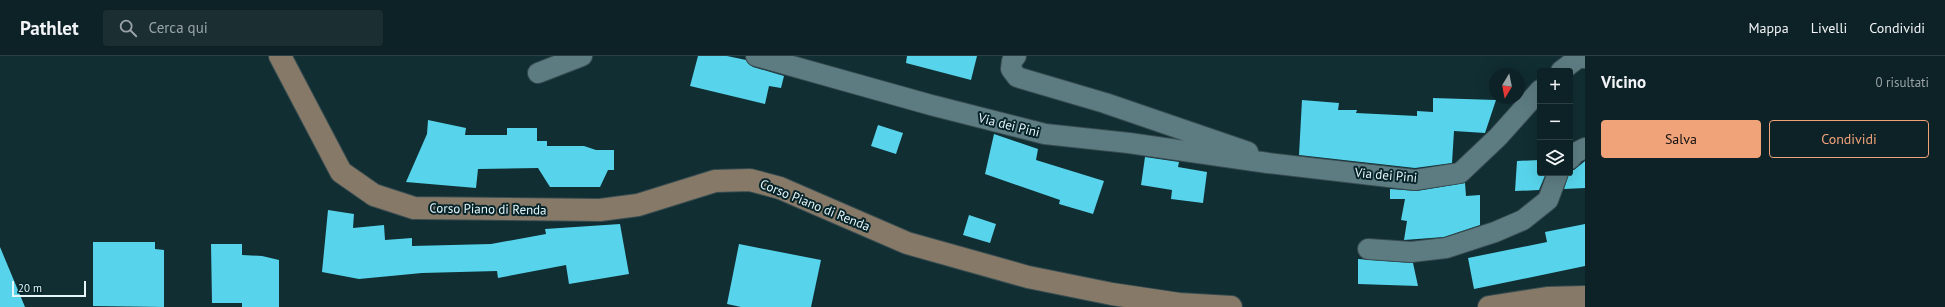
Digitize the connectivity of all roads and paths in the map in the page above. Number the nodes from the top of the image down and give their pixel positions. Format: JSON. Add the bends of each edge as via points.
{"nodes":[{"id":1,"x":280,"y":56,"type":"edge"},
{"id":2,"x":582,"y":56,"type":"edge"},
{"id":3,"x":756,"y":56,"type":"edge"},
{"id":4,"x":1016,"y":56,"type":"edge"},
{"id":5,"x":1585,"y":58,"type":"edge"},
{"id":6,"x":1565,"y":68,"type":"edge"},
{"id":7,"x":538,"y":73,"type":"dead end"},
{"id":8,"x":1537,"y":93,"type":"edge"},
{"id":9,"x":1585,"y":148,"type":"edge"},
{"id":10,"x":1573,"y":155,"type":"edge"},
{"id":11,"x":1268,"y":163,"type":"junction"},
{"id":12,"x":1557,"y":176,"type":"edge"},
{"id":13,"x":1368,"y":249,"type":"dead end"},
{"id":14,"x":1575,"y":300,"type":"edge"},
{"id":15,"x":1231,"y":307,"type":"edge"},
{"id":16,"x":1489,"y":307,"type":"edge"}],
"edges":[{"from":1,"to":15,"type":"main road","name":"Corso Piano di Renda","via":[[341,172],[374,194],[414,208],[600,210],[638,205],[715,181],[750,180],[780,188],[907,242],[1028,277],[1179,304]]},
{"from":2,"to":7,"type":"street"},
{"from":3,"to":11,"type":"street","name":"Via dei Pini","via":[[1045,134]]},
{"from":4,"to":11,"type":"street","name":"Via dei Pini","via":[[1011,69],[1017,77],[1105,103],[1246,151]]},
{"from":5,"to":6,"type":"street","via":[[1578,58]]},
{"from":8,"to":11,"type":"street","name":"Via dei Pini","via":[[1498,137],[1460,173],[1415,180]]},
{"from":9,"to":10,"type":"street"},
{"from":12,"to":13,"type":"street","via":[[1548,200],[1523,220],[1495,232],[1446,248],[1411,252]]},
{"from":14,"to":16,"type":"main road","via":[[1547,298]]}]}
